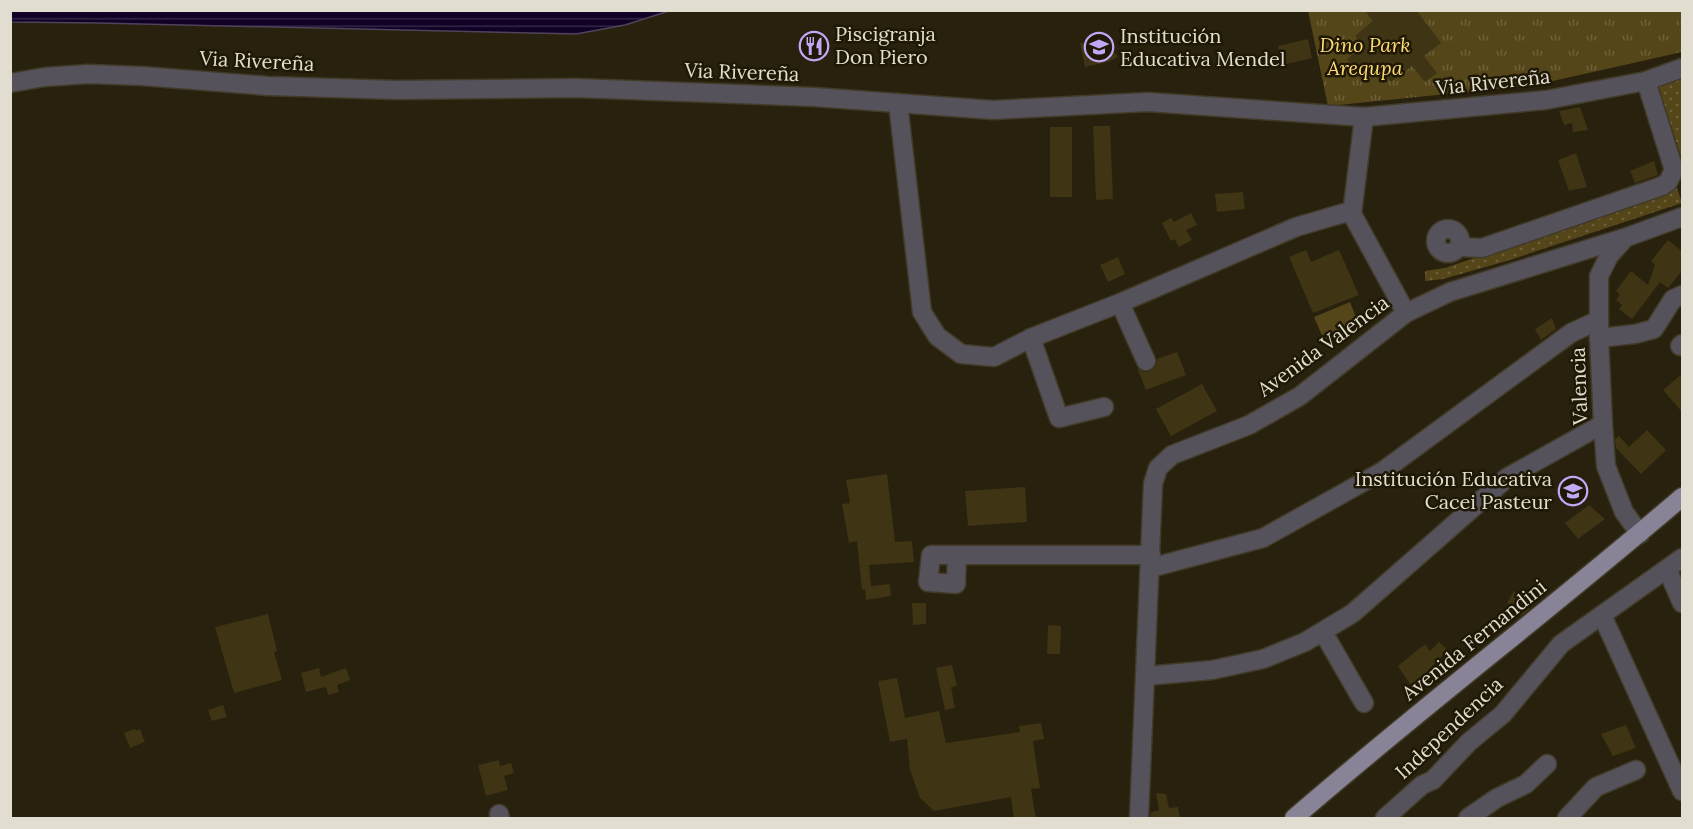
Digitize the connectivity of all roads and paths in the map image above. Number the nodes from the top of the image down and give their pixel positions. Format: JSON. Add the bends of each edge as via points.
{"nodes":[{"id":1,"x":1683,"y":68,"type":"edge"},
{"id":2,"x":1646,"y":81,"type":"junction"},
{"id":3,"x":10,"y":83,"type":"edge"},
{"id":4,"x":898,"y":103,"type":"junction"},
{"id":5,"x":1364,"y":117,"type":"junction"},
{"id":6,"x":1352,"y":214,"type":"junction"},
{"id":7,"x":1683,"y":217,"type":"edge"},
{"id":8,"x":1627,"y":237,"type":"junction"},
{"id":9,"x":1459,"y":247,"type":"dead end"},
{"id":10,"x":1683,"y":295,"type":"edge"},
{"id":11,"x":1120,"y":303,"type":"junction"},
{"id":12,"x":1406,"y":313,"type":"junction"},
{"id":13,"x":1599,"y":329,"type":"junction"},
{"id":14,"x":1032,"y":338,"type":"junction"},
{"id":15,"x":1146,"y":361,"type":"dead end"},
{"id":16,"x":1104,"y":407,"type":"dead end"},
{"id":17,"x":1603,"y":424,"type":"junction"},
{"id":18,"x":1683,"y":497,"type":"edge"},
{"id":19,"x":1640,"y":534,"type":"junction"},
{"id":20,"x":957,"y":555,"type":"dead end"},
{"id":21,"x":1683,"y":558,"type":"edge"},
{"id":22,"x":1150,"y":562,"type":"junction"},
{"id":23,"x":1667,"y":569,"type":"junction"},
{"id":24,"x":1683,"y":603,"type":"edge"},
{"id":25,"x":1602,"y":615,"type":"junction"},
{"id":26,"x":1323,"y":632,"type":"junction"},
{"id":27,"x":1146,"y":676,"type":"junction"},
{"id":28,"x":1364,"y":703,"type":"dead end"},
{"id":29,"x":1547,"y":764,"type":"dead end"},
{"id":30,"x":1636,"y":770,"type":"dead end"},
{"id":31,"x":1683,"y":791,"type":"edge"},
{"id":32,"x":1139,"y":819,"type":"edge"},
{"id":33,"x":1294,"y":819,"type":"edge"},
{"id":34,"x":1384,"y":819,"type":"edge"},
{"id":35,"x":1468,"y":819,"type":"edge"},
{"id":36,"x":1567,"y":819,"type":"edge"}],
"edges":[{"from":1,"to":2,"type":"street","name":"Via Rivereña"},
{"from":2,"to":5,"type":"street","name":"Via Rivereña","via":[[1546,100]]},
{"from":2,"to":9,"type":"street","via":[[1674,170],[1668,182],[1505,241],[1482,248]]},
{"from":3,"to":4,"type":"street","name":"Via Rivereña","via":[[45,77],[142,75],[279,86],[398,90],[576,88]]},
{"from":4,"to":5,"type":"street","name":"Via Rivereña","via":[[993,110],[1148,102]]},
{"from":4,"to":14,"type":"street","via":[[922,312],[937,336],[961,354],[994,357]]},
{"from":5,"to":6,"type":"street"},
{"from":6,"to":11,"type":"street","via":[[1296,227]]},
{"from":6,"to":12,"type":"street"},
{"from":7,"to":8,"type":"street","name":"Avenida Valencia"},
{"from":8,"to":12,"type":"street","name":"Avenida Valencia","via":[[1449,292]]},
{"from":8,"to":13,"type":"street","name":"Valencia","via":[[1609,256],[1599,276]]},
{"from":10,"to":13,"type":"street","via":[[1673,299],[1654,329],[1635,334]]},
{"from":11,"to":14,"type":"street"},
{"from":11,"to":15,"type":"street"},
{"from":12,"to":22,"type":"street","name":"Avenida Valencia","via":[[1300,396],[1249,425],[1172,455],[1158,468]]},
{"from":13,"to":17,"type":"street","name":"Valencia"},
{"from":13,"to":22,"type":"street","via":[[1571,333],[1383,471],[1263,538]]},
{"from":14,"to":16,"type":"street","via":[[1059,418]]},
{"from":17,"to":19,"type":"street","name":"Valencia","via":[[1606,466],[1624,512]]},
{"from":17,"to":26,"type":"street","via":[[1508,477],[1353,613]]},
{"from":18,"to":19,"type":"main road","name":"Avenida Fernandini"},
{"from":19,"to":33,"type":"main road","name":"Avenida Fernandini"},
{"from":20,"to":22,"type":"street"},
{"from":21,"to":23,"type":"street","name":"Independencia"},
{"from":22,"to":27,"type":"street","name":"Avenida Valencia"},
{"from":23,"to":24,"type":"street"},
{"from":23,"to":25,"type":"street","name":"Independencia"},
{"from":25,"to":31,"type":"street"},
{"from":25,"to":34,"type":"street","name":"Independencia","via":[[1561,645],[1503,714],[1433,780]]},
{"from":26,"to":27,"type":"street","via":[[1263,659],[1212,670]]},
{"from":26,"to":28,"type":"street"},
{"from":27,"to":32,"type":"street","name":"Avenida Valencia"},
{"from":29,"to":35,"type":"street","via":[[1526,784]]},
{"from":30,"to":36,"type":"street","via":[[1596,787]]}]}
